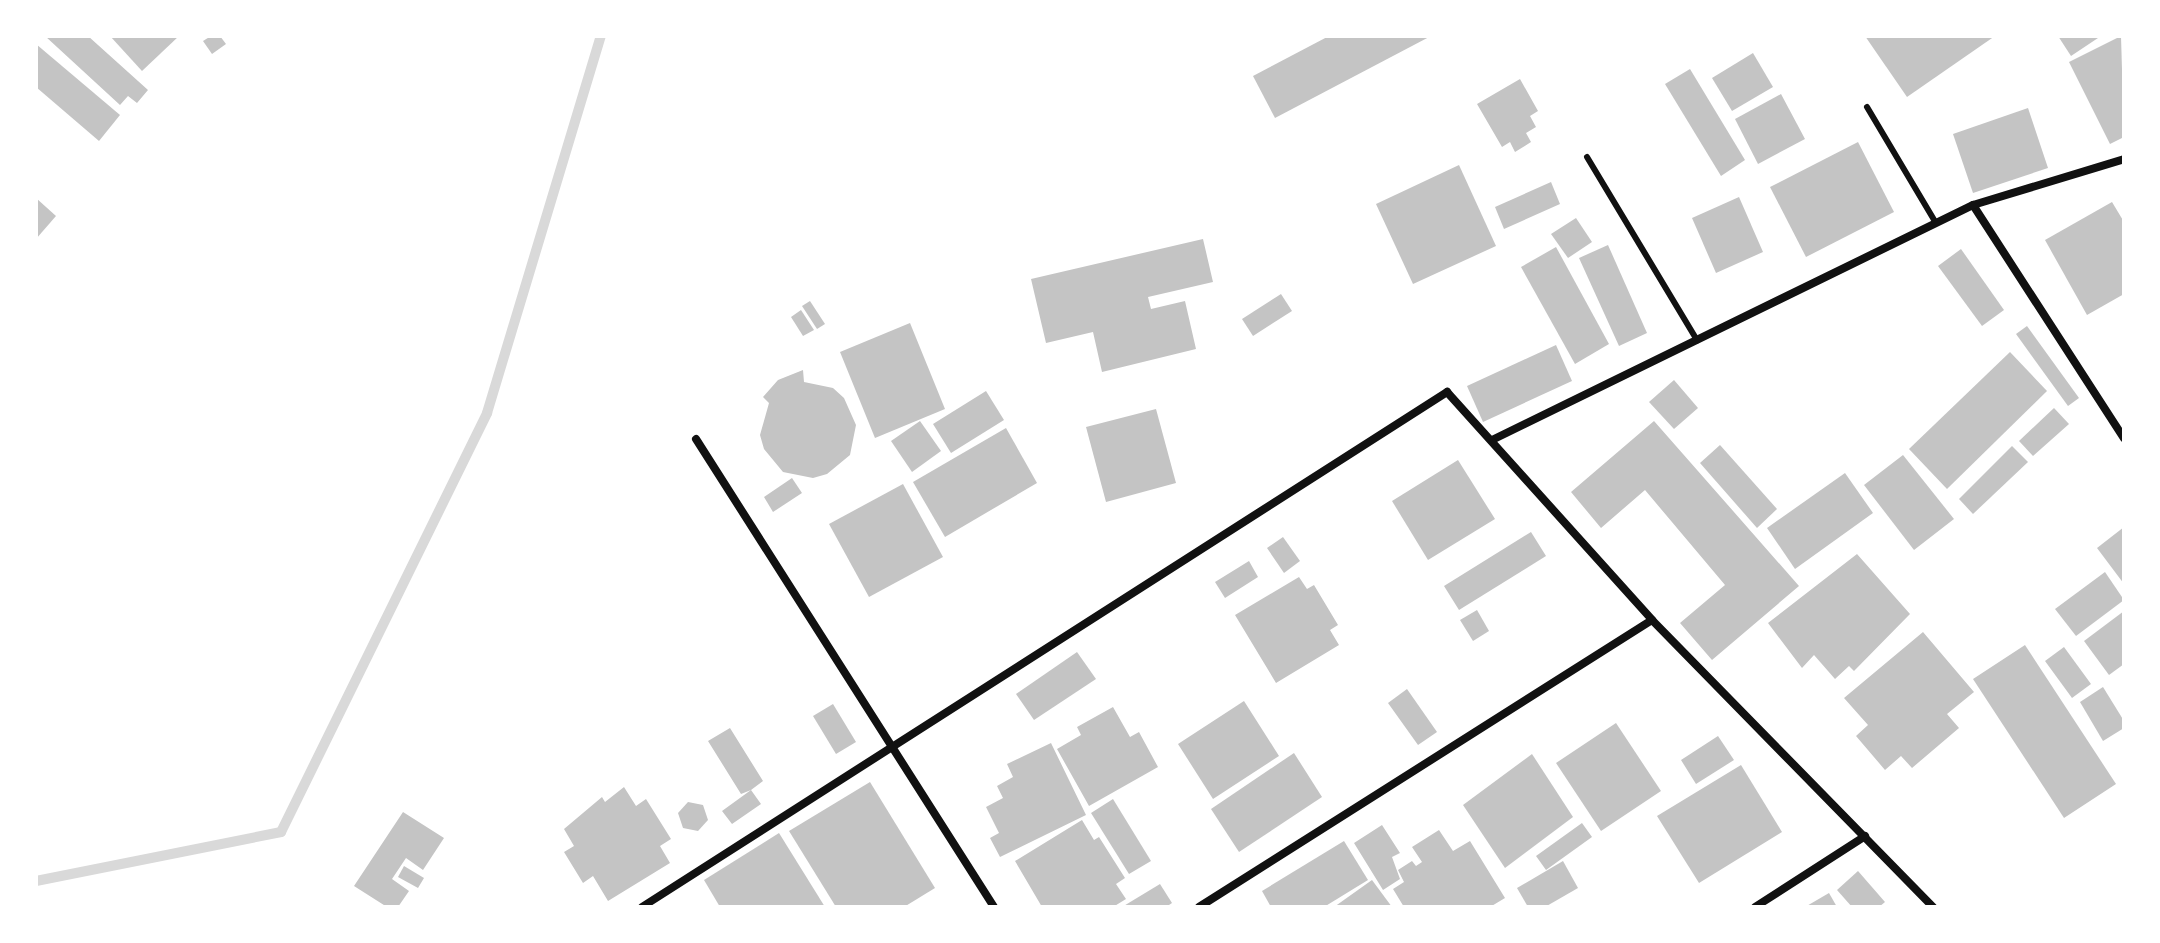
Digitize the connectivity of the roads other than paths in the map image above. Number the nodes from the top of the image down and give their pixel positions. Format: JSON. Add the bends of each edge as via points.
{"nodes":[{"id":1,"x":1867,"y":107,"type":"dead end"},
{"id":2,"x":1587,"y":157,"type":"dead end"},
{"id":3,"x":2124,"y":159,"type":"edge"},
{"id":4,"x":1973,"y":205,"type":"junction"},
{"id":5,"x":1936,"y":223,"type":"junction"},
{"id":6,"x":1697,"y":340,"type":"junction"},
{"id":7,"x":2124,"y":438,"type":"edge"},
{"id":8,"x":696,"y":439,"type":"dead end"},
{"id":9,"x":1492,"y":440,"type":"junction"},
{"id":10,"x":1652,"y":620,"type":"junction"},
{"id":11,"x":893,"y":748,"type":"junction"},
{"id":12,"x":1865,"y":836,"type":"junction"},
{"id":13,"x":642,"y":907,"type":"edge"},
{"id":14,"x":994,"y":907,"type":"edge"},
{"id":15,"x":1199,"y":907,"type":"edge"},
{"id":16,"x":1755,"y":907,"type":"edge"},
{"id":17,"x":1933,"y":907,"type":"edge"}],
"edges":[{"from":1,"to":5,"type":"lane"},
{"from":2,"to":6,"type":"lane"},
{"from":3,"to":4,"type":"street"},
{"from":4,"to":5,"type":"street"},
{"from":4,"to":7,"type":"street"},
{"from":5,"to":6,"type":"street"},
{"from":6,"to":9,"type":"street"},
{"from":8,"to":11,"type":"street"},
{"from":9,"to":10,"type":"street"},
{"from":9,"to":11,"type":"street","via":[[1447,392]]},
{"from":10,"to":12,"type":"street"},
{"from":10,"to":15,"type":"street"},
{"from":11,"to":13,"type":"street"},
{"from":11,"to":14,"type":"street"},
{"from":12,"to":16,"type":"street"},
{"from":12,"to":17,"type":"street"}]}
